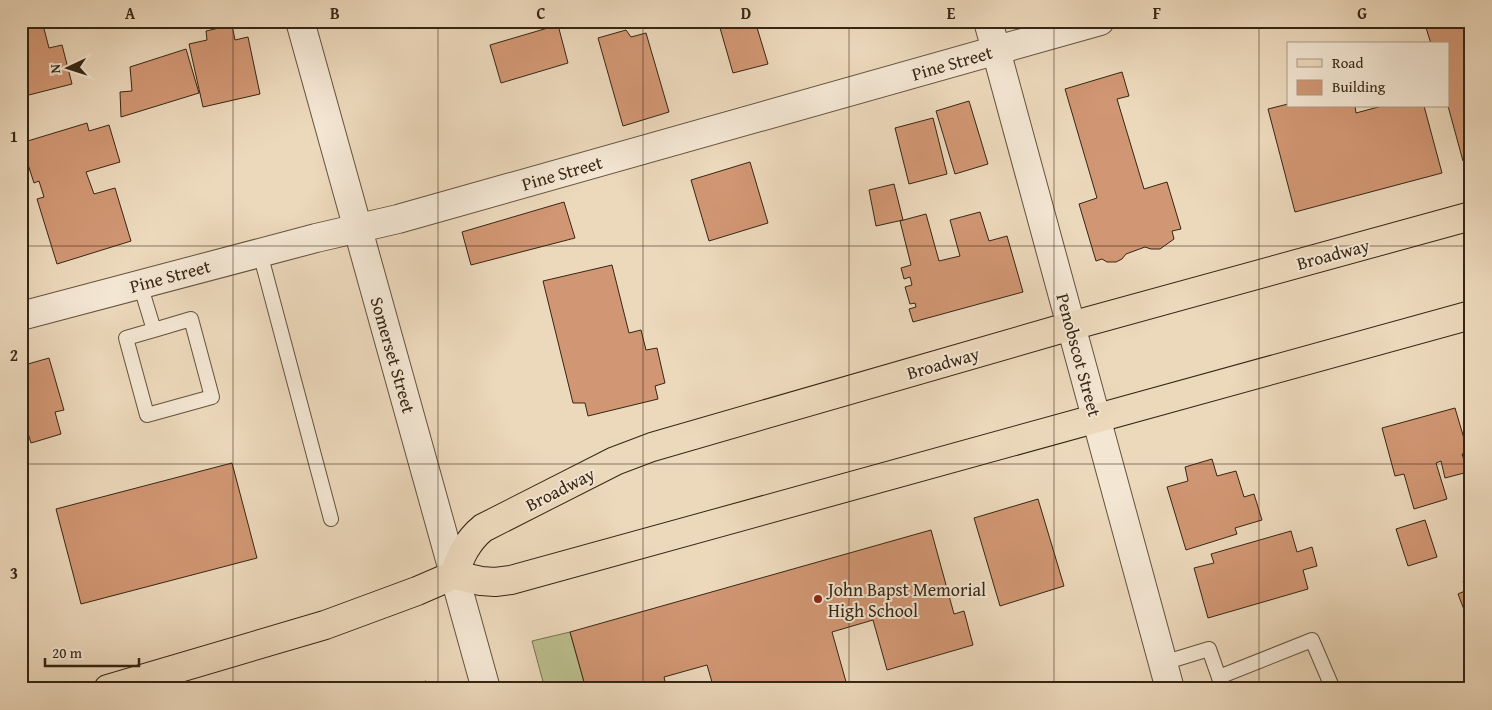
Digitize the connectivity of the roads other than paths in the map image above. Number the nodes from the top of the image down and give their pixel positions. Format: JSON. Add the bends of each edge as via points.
{"nodes":[{"id":1,"x":300,"y":21,"type":"edge"},
{"id":2,"x":988,"y":21,"type":"edge"},
{"id":3,"x":1100,"y":21,"type":"edge"},
{"id":4,"x":996,"y":51,"type":"junction"},
{"id":5,"x":1471,"y":216,"type":"edge"},
{"id":6,"x":358,"y":228,"type":"junction"},
{"id":7,"x":260,"y":253,"type":"junction"},
{"id":8,"x":140,"y":284,"type":"junction"},
{"id":9,"x":1471,"y":315,"type":"edge"},
{"id":10,"x":21,"y":316,"type":"edge"},
{"id":11,"x":1071,"y":326,"type":"junction"},
{"id":12,"x":154,"y":330,"type":"junction"},
{"id":13,"x":1097,"y":419,"type":"junction"},
{"id":14,"x":331,"y":519,"type":"dead end"},
{"id":15,"x":454,"y":576,"type":"junction"},
{"id":16,"x":1167,"y":676,"type":"edge"},
{"id":17,"x":1221,"y":683,"type":"edge"},
{"id":18,"x":108,"y":689,"type":"edge"},
{"id":19,"x":486,"y":689,"type":"edge"},
{"id":20,"x":1332,"y":689,"type":"edge"}],
"edges":[{"from":1,"to":6,"type":"street","name":"Somerset Street"},
{"from":2,"to":4,"type":"street","name":"Penobscot Street"},
{"from":3,"to":4,"type":"street","name":"Pine Street"},
{"from":4,"to":6,"type":"street","name":"Pine Street"},
{"from":4,"to":11,"type":"street","name":"Penobscot Street"},
{"from":5,"to":11,"type":"main road","name":"Broadway"},
{"from":6,"to":7,"type":"street","name":"Pine Street"},
{"from":6,"to":15,"type":"street","name":"Somerset Street"},
{"from":7,"to":8,"type":"street","name":"Pine Street"},
{"from":7,"to":14,"type":"lane"},
{"from":8,"to":10,"type":"street","name":"Pine Street"},
{"from":8,"to":12,"type":"lane"},
{"from":9,"to":13,"type":"main road"},
{"from":11,"to":13,"type":"street","name":"Penobscot Street"},
{"from":11,"to":15,"type":"main road","name":"Broadway","via":[[632,453],[483,528],[466,547]]},
{"from":12,"to":12,"type":"lane","via":[[191,319],[212,397],[147,415],[126,338]]},
{"from":13,"to":15,"type":"main road","via":[[511,580],[481,581]]},
{"from":13,"to":16,"type":"street","name":"Penobscot Street"},
{"from":15,"to":18,"type":"main road","via":[[315,628]]},
{"from":15,"to":19,"type":"street","name":"Somerset Street"},
{"from":16,"to":17,"type":"lane","via":[[1209,649]]},
{"from":17,"to":20,"type":"lane","via":[[1312,640]]}]}
